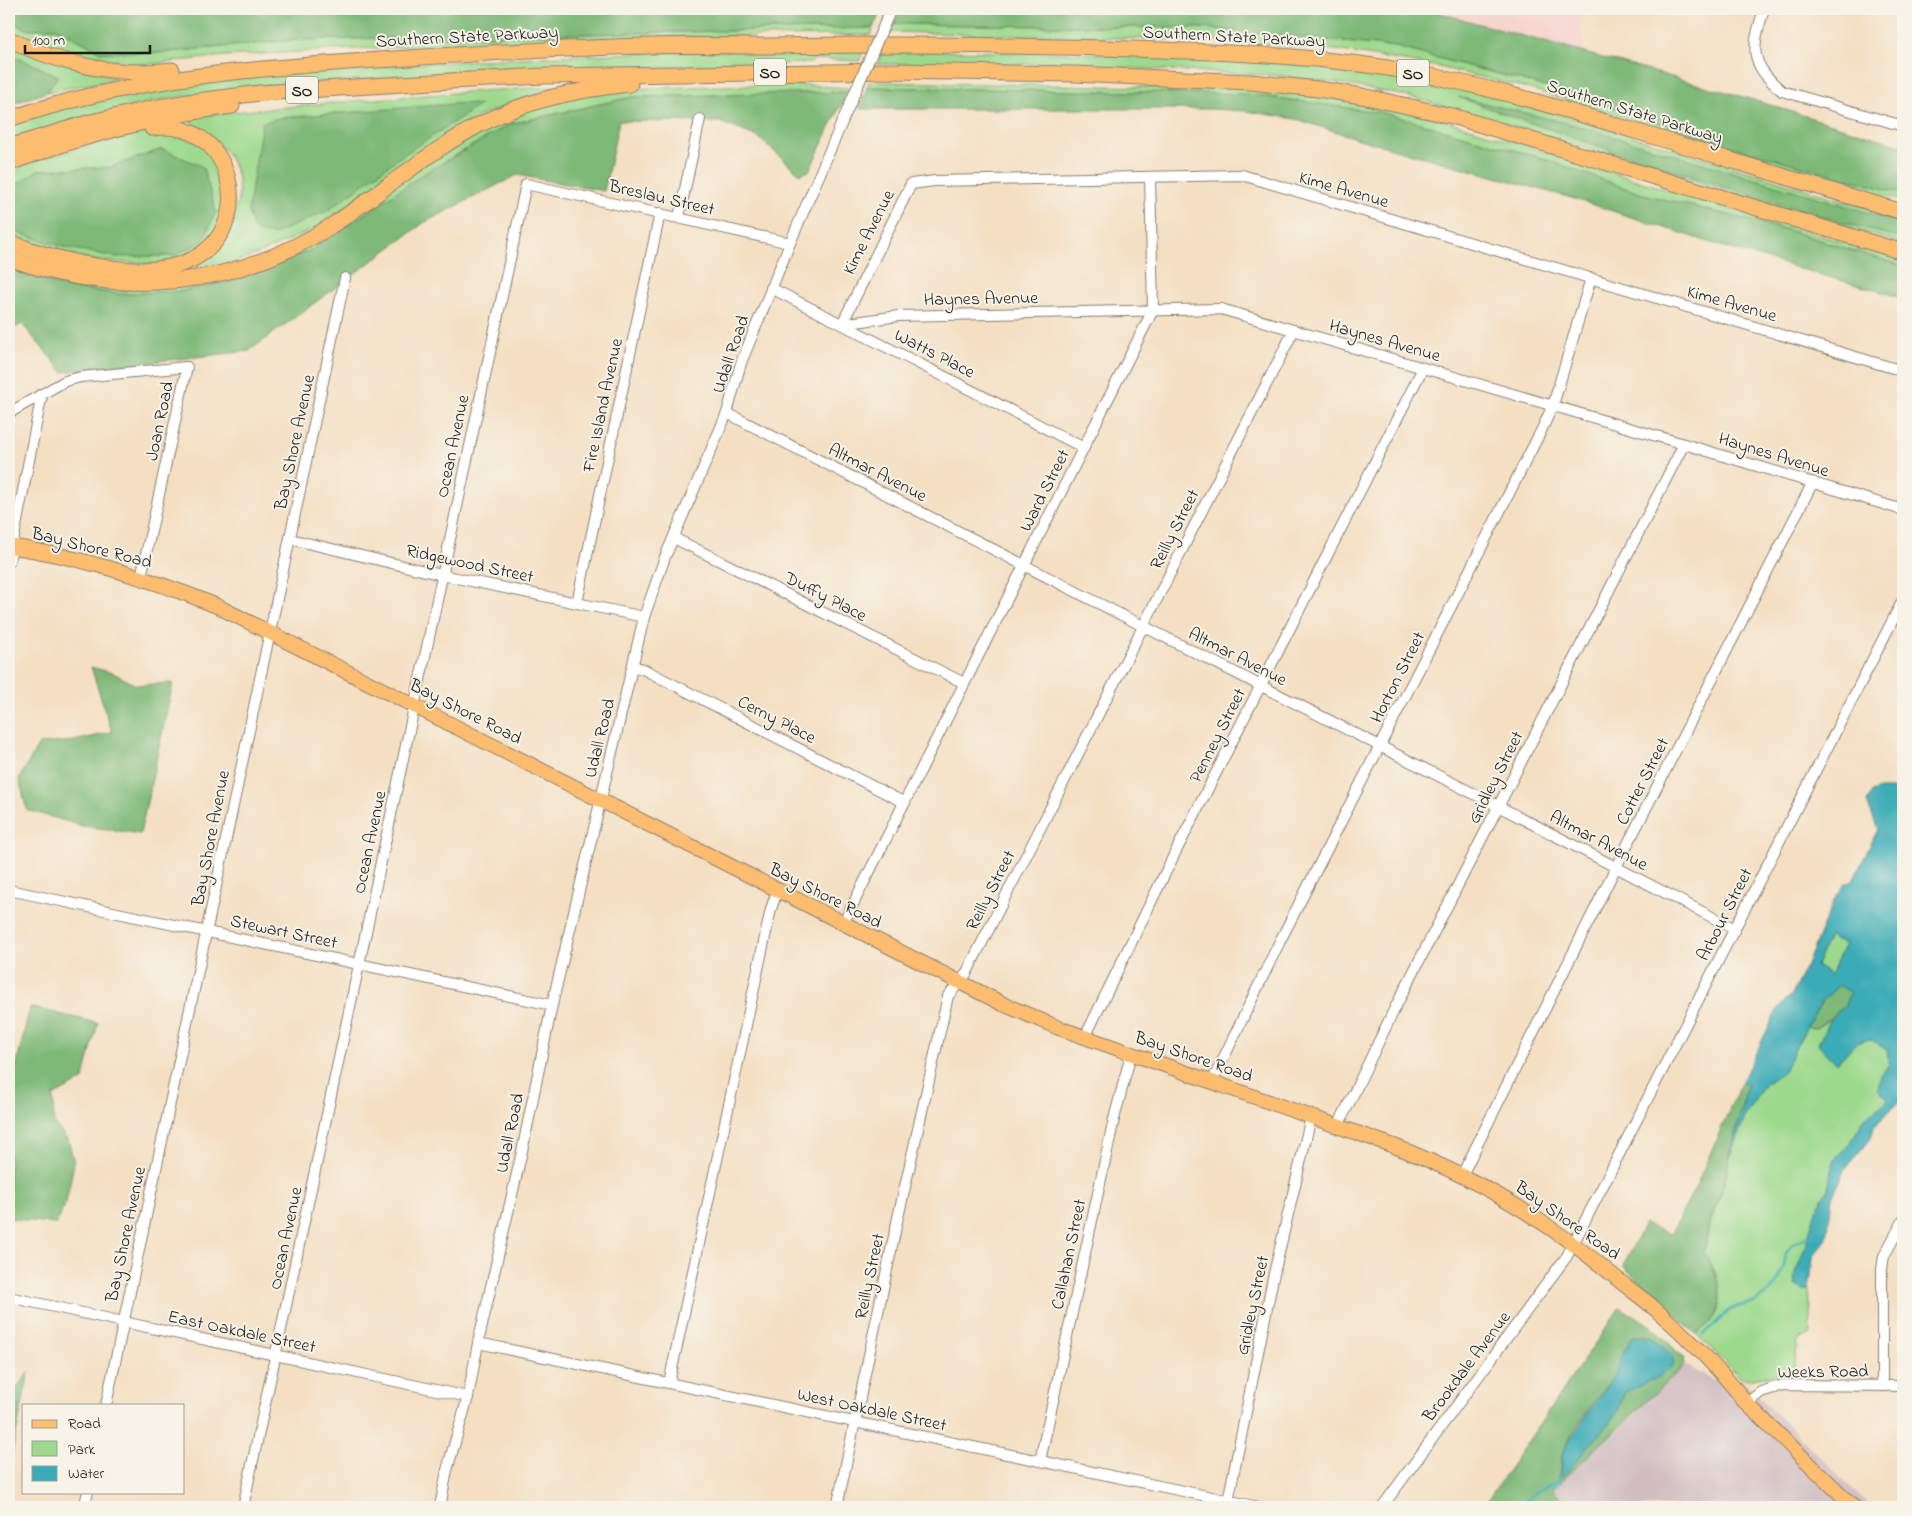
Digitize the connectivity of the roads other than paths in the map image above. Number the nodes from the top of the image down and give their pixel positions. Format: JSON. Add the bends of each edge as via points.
{"nodes":[{"id":1,"x":892,"y":9,"type":"edge"},
{"id":2,"x":1764,"y":9,"type":"edge"},
{"id":3,"x":9,"y":39,"type":"edge"},
{"id":4,"x":265,"y":68,"type":"junction"},
{"id":5,"x":694,"y":73,"type":"junction"},
{"id":6,"x":602,"y":76,"type":"junction"},
{"id":7,"x":9,"y":119,"type":"edge"},
{"id":8,"x":700,"y":119,"type":"dead end"},
{"id":9,"x":1903,"y":126,"type":"edge"},
{"id":10,"x":9,"y":147,"type":"edge"},
{"id":11,"x":40,"y":152,"type":"junction"},
{"id":12,"x":9,"y":163,"type":"edge"},
{"id":13,"x":1150,"y":178,"type":"junction"},
{"id":14,"x":526,"y":184,"type":"joint"},
{"id":15,"x":1903,"y":212,"type":"edge"},
{"id":16,"x":660,"y":213,"type":"junction"},
{"id":17,"x":679,"y":218,"type":"junction"},
{"id":18,"x":9,"y":242,"type":"edge"},
{"id":19,"x":790,"y":243,"type":"junction"},
{"id":20,"x":1903,"y":252,"type":"edge"},
{"id":21,"x":9,"y":258,"type":"edge"},
{"id":22,"x":345,"y":278,"type":"dead end"},
{"id":23,"x":1592,"y":278,"type":"junction"},
{"id":24,"x":771,"y":288,"type":"junction"},
{"id":25,"x":1153,"y":310,"type":"junction"},
{"id":26,"x":842,"y":324,"type":"junction"},
{"id":27,"x":1294,"y":330,"type":"junction"},
{"id":28,"x":1423,"y":368,"type":"junction"},
{"id":29,"x":1903,"y":371,"type":"edge"},
{"id":30,"x":42,"y":394,"type":"junction"},
{"id":31,"x":1552,"y":405,"type":"junction"},
{"id":32,"x":9,"y":413,"type":"edge"},
{"id":33,"x":727,"y":413,"type":"junction"},
{"id":34,"x":1684,"y":444,"type":"junction"},
{"id":35,"x":1084,"y":448,"type":"junction"},
{"id":36,"x":1814,"y":482,"type":"junction"},
{"id":37,"x":1903,"y":510,"type":"edge"},
{"id":38,"x":674,"y":538,"type":"junction"},
{"id":39,"x":290,"y":539,"type":"junction"},
{"id":40,"x":10,"y":546,"type":"edge"},
{"id":41,"x":9,"y":562,"type":"edge"},
{"id":42,"x":1024,"y":565,"type":"junction"},
{"id":43,"x":442,"y":575,"type":"junction"},
{"id":44,"x":141,"y":577,"type":"junction"},
{"id":45,"x":1903,"y":600,"type":"edge"},
{"id":46,"x":577,"y":602,"type":"junction"},
{"id":47,"x":644,"y":617,"type":"junction"},
{"id":48,"x":1142,"y":626,"type":"junction"},
{"id":49,"x":270,"y":632,"type":"junction"},
{"id":50,"x":633,"y":666,"type":"junction"},
{"id":51,"x":964,"y":683,"type":"junction"},
{"id":52,"x":1260,"y":686,"type":"junction"},
{"id":53,"x":414,"y":706,"type":"junction"},
{"id":54,"x":1380,"y":746,"type":"junction"},
{"id":55,"x":600,"y":801,"type":"junction"},
{"id":56,"x":905,"y":803,"type":"junction"},
{"id":57,"x":1498,"y":806,"type":"junction"},
{"id":58,"x":1616,"y":868,"type":"junction"},
{"id":59,"x":9,"y":890,"type":"edge"},
{"id":60,"x":778,"y":891,"type":"junction"},
{"id":61,"x":843,"y":924,"type":"junction"},
{"id":62,"x":1735,"y":929,"type":"junction"},
{"id":63,"x":208,"y":931,"type":"junction"},
{"id":64,"x":360,"y":964,"type":"junction"},
{"id":65,"x":958,"y":983,"type":"junction"},
{"id":66,"x":552,"y":1005,"type":"junction"},
{"id":67,"x":1084,"y":1038,"type":"junction"},
{"id":68,"x":1131,"y":1054,"type":"junction"},
{"id":69,"x":1212,"y":1082,"type":"junction"},
{"id":70,"x":1311,"y":1117,"type":"junction"},
{"id":71,"x":1338,"y":1126,"type":"junction"},
{"id":72,"x":1462,"y":1175,"type":"junction"},
{"id":73,"x":1903,"y":1221,"type":"edge"},
{"id":74,"x":1574,"y":1243,"type":"junction"},
{"id":75,"x":9,"y":1297,"type":"edge"},
{"id":76,"x":123,"y":1322,"type":"junction"},
{"id":77,"x":478,"y":1343,"type":"junction"},
{"id":78,"x":276,"y":1354,"type":"junction"},
{"id":79,"x":669,"y":1383,"type":"junction"},
{"id":80,"x":1882,"y":1386,"type":"junction"},
{"id":81,"x":1903,"y":1386,"type":"edge"},
{"id":82,"x":468,"y":1396,"type":"junction"},
{"id":83,"x":1748,"y":1403,"type":"junction"},
{"id":84,"x":106,"y":1404,"type":"edge"},
{"id":85,"x":855,"y":1423,"type":"junction"},
{"id":86,"x":1040,"y":1461,"type":"junction"},
{"id":87,"x":87,"y":1494,"type":"edge"},
{"id":88,"x":1228,"y":1501,"type":"junction"},
{"id":89,"x":84,"y":1507,"type":"edge"},
{"id":90,"x":243,"y":1507,"type":"edge"},
{"id":91,"x":440,"y":1507,"type":"edge"},
{"id":92,"x":837,"y":1507,"type":"edge"},
{"id":93,"x":1259,"y":1507,"type":"edge"},
{"id":94,"x":1382,"y":1507,"type":"edge"},
{"id":95,"x":1854,"y":1507,"type":"edge"}],
"edges":[{"from":1,"to":19,"type":"street","name":"Udall Road","bridge":true},
{"from":2,"to":9,"type":"street","via":[[1756,34],[1755,53],[1759,68],[1769,81],[1782,91]]},
{"from":3,"to":4,"type":"highway","via":[[58,58],[117,70],[153,72],[206,65]]},
{"from":4,"to":7,"type":"highway","name":"Southern State Parkway","number":"SO","via":[[128,86]]},
{"from":4,"to":15,"type":"highway","name":"Southern State Parkway","number":"SO","via":[[653,45],[982,45],[1295,57],[1401,70],[1498,91]]},
{"from":5,"to":6,"type":"highway","number":"SO"},
{"from":5,"to":20,"type":"highway","number":"SO","via":[[1067,74],[1250,82],[1325,90],[1452,116]]},
{"from":5,"to":21,"type":"highway","via":[[574,92],[502,114],[450,141],[313,236],[274,256],[228,272],[169,282],[116,282],[45,270]]},
{"from":6,"to":10,"type":"highway","number":"SO","via":[[443,81],[212,98],[106,118]]},
{"from":6,"to":11,"type":"highway","number":"SO","via":[[226,107],[128,126]]},
{"from":8,"to":17,"type":"street"},
{"from":11,"to":12,"type":"highway","number":"SO"},
{"from":11,"to":18,"type":"highway","via":[[154,127],[184,130],[209,144],[224,164],[231,197],[226,223],[199,256],[166,268],[121,268],[79,263]]},
{"from":13,"to":23,"type":"street","name":"Kime Avenue","via":[[1242,174]]},
{"from":13,"to":25,"type":"street","name":"Ward Street"},
{"from":13,"to":26,"type":"street","name":"Kime Avenue","via":[[911,184]]},
{"from":14,"to":16,"type":"street","name":"Breslau Street"},
{"from":14,"to":43,"type":"street","name":"Ocean Avenue"},
{"from":16,"to":17,"type":"street","name":"Breslau Street"},
{"from":16,"to":46,"type":"street","name":"Fire Island Avenue"},
{"from":17,"to":19,"type":"street","name":"Breslau Street"},
{"from":19,"to":24,"type":"street","name":"Udall Road"},
{"from":22,"to":39,"type":"street","name":"Bay Shore Avenue"},
{"from":23,"to":29,"type":"street","name":"Kime Avenue"},
{"from":23,"to":31,"type":"street","name":"Horton Street"},
{"from":24,"to":26,"type":"street","name":"Watts Place"},
{"from":24,"to":33,"type":"street","name":"Udall Road","via":[[741,363]]},
{"from":25,"to":26,"type":"street","name":"Haynes Avenue","via":[[898,316]]},
{"from":25,"to":27,"type":"street","name":"Haynes Avenue","via":[[1221,309]]},
{"from":25,"to":35,"type":"street","name":"Ward Street"},
{"from":26,"to":35,"type":"street","name":"Watts Place"},
{"from":27,"to":28,"type":"street","name":"Haynes Avenue"},
{"from":27,"to":48,"type":"street","name":"Reilly Street"},
{"from":28,"to":31,"type":"street","name":"Haynes Avenue"},
{"from":28,"to":52,"type":"street","name":"Penney Street"},
{"from":30,"to":32,"type":"street","name":"Joan Road"},
{"from":30,"to":40,"type":"street"},
{"from":30,"to":44,"type":"street","name":"Joan Road","via":[[81,377],[187,367]]},
{"from":31,"to":34,"type":"street","name":"Haynes Avenue"},
{"from":31,"to":54,"type":"street","name":"Horton Street"},
{"from":33,"to":38,"type":"street","name":"Udall Road"},
{"from":33,"to":42,"type":"street","name":"Altmar Avenue"},
{"from":34,"to":36,"type":"street","name":"Haynes Avenue"},
{"from":34,"to":57,"type":"street","name":"Gridley Street"},
{"from":35,"to":42,"type":"street","name":"Ward Street"},
{"from":36,"to":37,"type":"street","name":"Haynes Avenue"},
{"from":36,"to":58,"type":"street","name":"Cotter Street"},
{"from":38,"to":47,"type":"street","name":"Udall Road"},
{"from":38,"to":51,"type":"street","name":"Duffy Place"},
{"from":39,"to":43,"type":"street","name":"Ridgewood Street"},
{"from":39,"to":49,"type":"street","name":"Bay Shore Avenue"},
{"from":40,"to":41,"type":"street"},
{"from":40,"to":44,"type":"main road","name":"Bay Shore Road","via":[[69,557]]},
{"from":42,"to":48,"type":"street","name":"Altmar Avenue"},
{"from":42,"to":51,"type":"street","name":"Ward Street"},
{"from":43,"to":46,"type":"street","name":"Ridgewood Street"},
{"from":43,"to":53,"type":"street","name":"Ocean Avenue"},
{"from":44,"to":49,"type":"main road","name":"Bay Shore Road","via":[[217,606]]},
{"from":45,"to":62,"type":"street","name":"Arbour Street"},
{"from":46,"to":47,"type":"street","name":"Ridgewood Street"},
{"from":47,"to":50,"type":"street","name":"Udall Road"},
{"from":48,"to":52,"type":"street","name":"Altmar Avenue"},
{"from":48,"to":65,"type":"street","name":"Reilly Street","via":[[966,974]]},
{"from":49,"to":53,"type":"main road","name":"Bay Shore Road"},
{"from":49,"to":63,"type":"street","name":"Bay Shore Avenue"},
{"from":50,"to":55,"type":"street","name":"Udall Road"},
{"from":50,"to":56,"type":"street","name":"Cerny Place"},
{"from":51,"to":56,"type":"street","name":"Ward Street"},
{"from":52,"to":54,"type":"street","name":"Altmar Avenue"},
{"from":52,"to":67,"type":"street","name":"Penney Street"},
{"from":53,"to":55,"type":"main road","name":"Bay Shore Road"},
{"from":53,"to":64,"type":"street","name":"Ocean Avenue"},
{"from":54,"to":57,"type":"street","name":"Altmar Avenue"},
{"from":54,"to":69,"type":"street","name":"Horton Street"},
{"from":55,"to":60,"type":"main road","name":"Bay Shore Road"},
{"from":55,"to":66,"type":"street","name":"Udall Road"},
{"from":56,"to":61,"type":"street","name":"Ward Street"},
{"from":57,"to":58,"type":"street","name":"Altmar Avenue"},
{"from":57,"to":71,"type":"street","name":"Gridley Street"},
{"from":58,"to":62,"type":"street","name":"Altmar Avenue"},
{"from":58,"to":72,"type":"street","name":"Cotter Street"},
{"from":59,"to":63,"type":"street","name":"Stewart Street"},
{"from":60,"to":61,"type":"main road","name":"Bay Shore Road"},
{"from":60,"to":79,"type":"street","via":[[771,909]]},
{"from":61,"to":65,"type":"main road","name":"Bay Shore Road"},
{"from":62,"to":74,"type":"street","name":"Arbour Street"},
{"from":63,"to":64,"type":"street","name":"Stewart Street"},
{"from":63,"to":76,"type":"street","name":"Bay Shore Avenue"},
{"from":64,"to":66,"type":"street","name":"Stewart Street"},
{"from":64,"to":78,"type":"street","name":"Ocean Avenue"},
{"from":65,"to":67,"type":"main road","name":"Bay Shore Road"},
{"from":65,"to":85,"type":"street","name":"Reilly Street","via":[[947,998]]},
{"from":66,"to":77,"type":"street","name":"Udall Road"},
{"from":67,"to":68,"type":"main road","name":"Bay Shore Road"},
{"from":68,"to":69,"type":"main road","name":"Bay Shore Road"},
{"from":68,"to":86,"type":"street","name":"Callahan Street"},
{"from":69,"to":70,"type":"main road","name":"Bay Shore Road"},
{"from":70,"to":71,"type":"main road","name":"Bay Shore Road"},
{"from":70,"to":88,"type":"street","name":"Gridley Street","via":[[1273,1278]]},
{"from":71,"to":72,"type":"main road","name":"Bay Shore Road"},
{"from":72,"to":74,"type":"main road","name":"Bay Shore Road","via":[[1520,1207]]},
{"from":73,"to":80,"type":"street","via":[[1884,1256],[1882,1269]]},
{"from":74,"to":83,"type":"main road","name":"Bay Shore Road","via":[[1622,1284],[1710,1373]]},
{"from":74,"to":94,"type":"street","name":"Brookdale Avenue","via":[[1564,1262]]},
{"from":75,"to":76,"type":"street","name":"East Oakdale Street"},
{"from":76,"to":78,"type":"street","name":"East Oakdale Street"},
{"from":76,"to":84,"type":"street","name":"Bay Shore Avenue"},
{"from":77,"to":79,"type":"street","name":"West Oakdale Street"},
{"from":77,"to":82,"type":"street","name":"Udall Road"},
{"from":78,"to":82,"type":"street","name":"East Oakdale Street"},
{"from":78,"to":90,"type":"street","name":"Ocean Avenue"},
{"from":79,"to":85,"type":"street","name":"West Oakdale Street"},
{"from":80,"to":81,"type":"street","name":"Weeks Road"},
{"from":80,"to":83,"type":"street","name":"Weeks Road","via":[[1778,1386],[1761,1392]]},
{"from":82,"to":91,"type":"street","name":"Udall Road"},
{"from":83,"to":95,"type":"main road","name":"Bay Shore Road"},
{"from":85,"to":86,"type":"street","name":"West Oakdale Street"},
{"from":85,"to":92,"type":"street","name":"Reilly Street"},
{"from":86,"to":88,"type":"street","name":"West Oakdale Street"},
{"from":87,"to":89,"type":"street"},
{"from":88,"to":93,"type":"street","name":"West Oakdale Street"}]}
